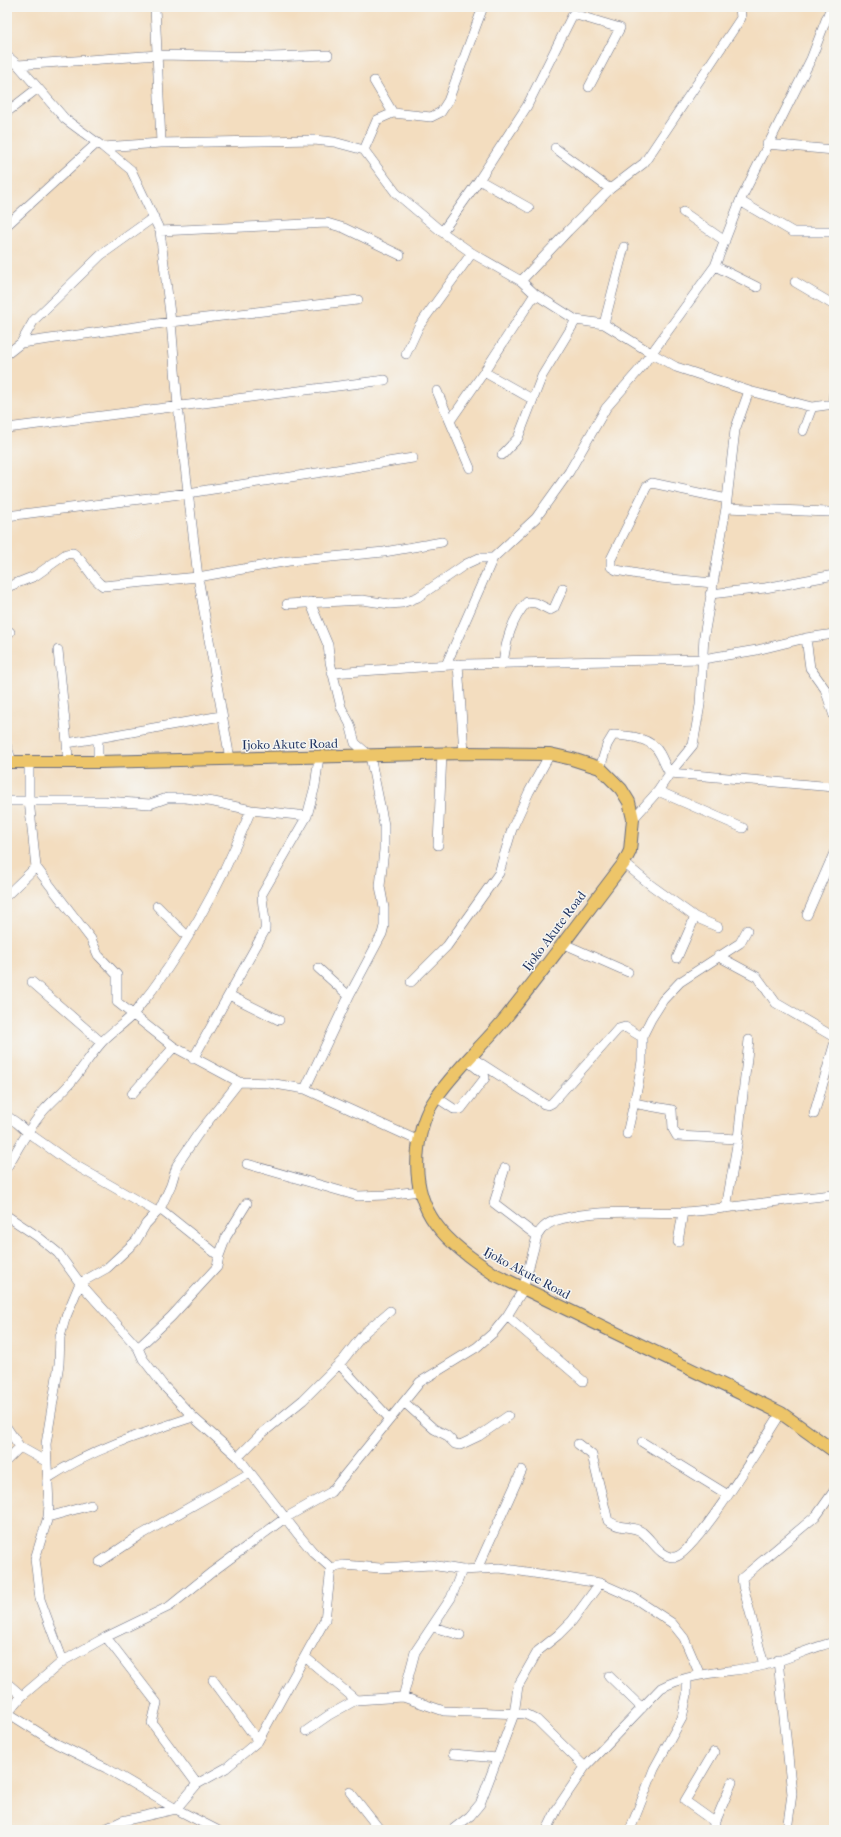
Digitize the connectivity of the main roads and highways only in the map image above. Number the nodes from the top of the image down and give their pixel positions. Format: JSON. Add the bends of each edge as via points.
{"nodes":[{"id":1,"x":9,"y":762,"type":"edge"},
{"id":2,"x":834,"y":1451,"type":"edge"}],
"edges":[{"from":1,"to":2,"type":"main road","name":"Ijoko Akute Road","via":[[464,753],[550,754],[600,768],[621,789],[629,802],[633,819],[630,851],[624,863],[527,990],[436,1097],[425,1119],[419,1141],[417,1164],[420,1191],[426,1209],[437,1227],[452,1243],[494,1274],[780,1413]]}]}
